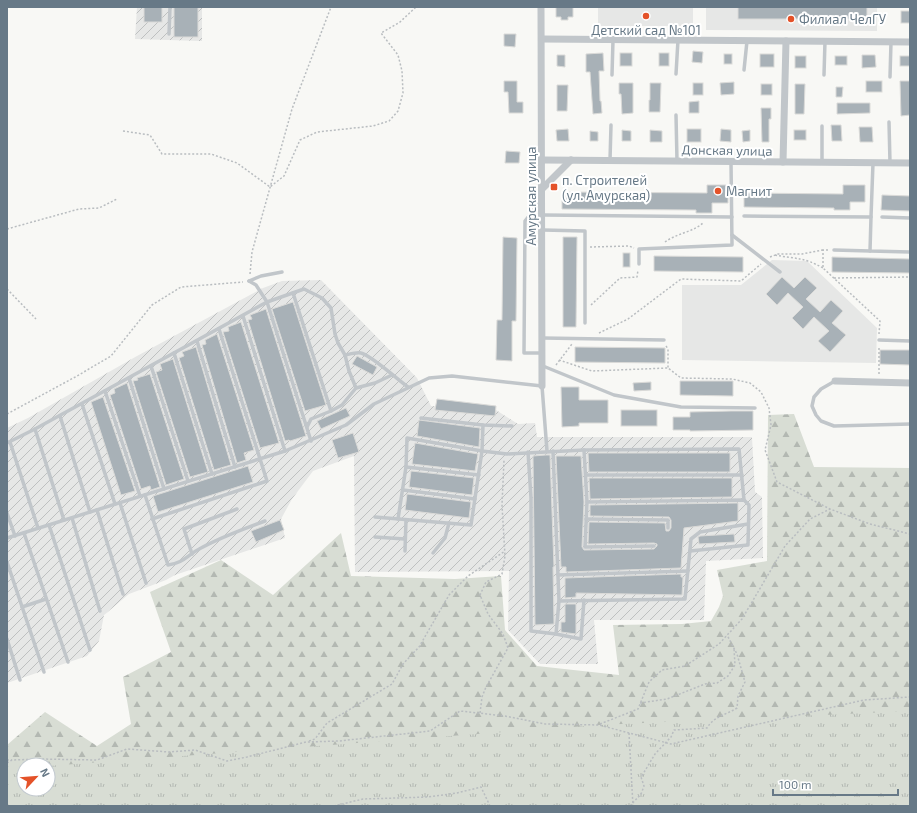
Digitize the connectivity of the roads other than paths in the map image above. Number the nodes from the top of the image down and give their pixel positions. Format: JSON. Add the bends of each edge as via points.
{"nodes":[{"id":1,"x":170,"y":7,"type":"edge"},
{"id":2,"x":542,"y":7,"type":"edge"},
{"id":3,"x":169,"y":34,"type":"dead end"},
{"id":4,"x":542,"y":39,"type":"junction"},
{"id":5,"x":613,"y":39,"type":"junction"},
{"id":6,"x":678,"y":40,"type":"junction"},
{"id":7,"x":747,"y":41,"type":"junction"},
{"id":8,"x":786,"y":41,"type":"junction"},
{"id":9,"x":825,"y":41,"type":"junction"},
{"id":10,"x":891,"y":42,"type":"junction"},
{"id":11,"x":910,"y":42,"type":"edge"},
{"id":12,"x":744,"y":70,"type":"dead end"},
{"id":13,"x":676,"y":74,"type":"dead end"},
{"id":14,"x":612,"y":75,"type":"dead end"},
{"id":15,"x":824,"y":75,"type":"dead end"},
{"id":16,"x":890,"y":77,"type":"dead end"},
{"id":17,"x":676,"y":115,"type":"dead end"},
{"id":18,"x":889,"y":122,"type":"dead end"},
{"id":19,"x":611,"y":125,"type":"dead end"},
{"id":20,"x":822,"y":126,"type":"dead end"},
{"id":21,"x":543,"y":160,"type":"junction"},
{"id":22,"x":571,"y":160,"type":"junction"},
{"id":23,"x":610,"y":160,"type":"junction"},
{"id":24,"x":677,"y":161,"type":"junction"},
{"id":25,"x":731,"y":162,"type":"junction"},
{"id":26,"x":783,"y":162,"type":"junction"},
{"id":27,"x":822,"y":162,"type":"junction"},
{"id":28,"x":873,"y":163,"type":"junction"},
{"id":29,"x":890,"y":163,"type":"junction"},
{"id":30,"x":910,"y":163,"type":"edge"},
{"id":31,"x":543,"y":188,"type":"junction"},
{"id":32,"x":543,"y":198,"type":"junction"},
{"id":33,"x":543,"y":216,"type":"junction"},
{"id":34,"x":744,"y":216,"type":"dead end"},
{"id":35,"x":732,"y":217,"type":"junction"},
{"id":36,"x":871,"y":217,"type":"junction"},
{"id":37,"x":882,"y":218,"type":"dead end"},
{"id":38,"x":910,"y":218,"type":"edge"},
{"id":39,"x":543,"y":230,"type":"junction"},
{"id":40,"x":732,"y":235,"type":"junction"},
{"id":41,"x":834,"y":250,"type":"road end"},
{"id":42,"x":870,"y":251,"type":"junction"},
{"id":43,"x":910,"y":252,"type":"edge"},
{"id":44,"x":639,"y":264,"type":"road end"},
{"id":45,"x":282,"y":272,"type":"dead end"},
{"id":46,"x":780,"y":272,"type":"dead end"},
{"id":47,"x":293,"y":293,"type":"junction"},
{"id":48,"x":267,"y":302,"type":"junction"},
{"id":49,"x":243,"y":316,"type":"junction"},
{"id":50,"x":585,"y":323,"type":"dead end"},
{"id":51,"x":219,"y":329,"type":"junction"},
{"id":52,"x":543,"y":338,"type":"junction"},
{"id":53,"x":664,"y":340,"type":"road end"},
{"id":54,"x":879,"y":340,"type":"road end"},
{"id":55,"x":197,"y":341,"type":"junction"},
{"id":56,"x":910,"y":341,"type":"edge"},
{"id":57,"x":174,"y":353,"type":"junction"},
{"id":58,"x":543,"y":353,"type":"junction"},
{"id":59,"x":345,"y":355,"type":"junction"},
{"id":60,"x":151,"y":366,"type":"junction"},
{"id":61,"x":543,"y":366,"type":"junction"},
{"id":62,"x":392,"y":375,"type":"junction"},
{"id":63,"x":129,"y":378,"type":"junction"},
{"id":64,"x":835,"y":381,"type":"joint"},
{"id":65,"x":910,"y":383,"type":"edge"},
{"id":66,"x":542,"y":386,"type":"junction"},
{"id":67,"x":408,"y":387,"type":"junction"},
{"id":68,"x":356,"y":388,"type":"junction"},
{"id":69,"x":105,"y":391,"type":"junction"},
{"id":70,"x":82,"y":404,"type":"junction"},
{"id":71,"x":755,"y":408,"type":"dead end"},
{"id":72,"x":331,"y":411,"type":"junction"},
{"id":73,"x":60,"y":416,"type":"junction"},
{"id":74,"x":421,"y":418,"type":"dead end"},
{"id":75,"x":910,"y":424,"type":"edge"},
{"id":76,"x":483,"y":425,"type":"junction"},
{"id":77,"x":512,"y":426,"type":"dead end"},
{"id":78,"x":307,"y":427,"type":"junction"},
{"id":79,"x":35,"y":429,"type":"junction"},
{"id":80,"x":311,"y":441,"type":"junction"},
{"id":81,"x":9,"y":442,"type":"edge"},
{"id":82,"x":584,"y":450,"type":"junction"},
{"id":83,"x":285,"y":451,"type":"junction"},
{"id":84,"x":482,"y":451,"type":"junction"},
{"id":85,"x":547,"y":451,"type":"junction"},
{"id":86,"x":553,"y":451,"type":"junction"},
{"id":87,"x":528,"y":452,"type":"junction"},
{"id":88,"x":260,"y":459,"type":"junction"},
{"id":89,"x":236,"y":467,"type":"junction"},
{"id":90,"x":406,"y":468,"type":"junction"},
{"id":91,"x":212,"y":474,"type":"junction"},
{"id":92,"x":479,"y":475,"type":"junction"},
{"id":93,"x":586,"y":475,"type":"junction"},
{"id":94,"x":742,"y":475,"type":"junction"},
{"id":95,"x":188,"y":481,"type":"junction"},
{"id":96,"x":164,"y":489,"type":"junction"},
{"id":97,"x":403,"y":490,"type":"junction"},
{"id":98,"x":145,"y":495,"type":"junction"},
{"id":99,"x":140,"y":496,"type":"junction"},
{"id":100,"x":475,"y":498,"type":"junction"},
{"id":101,"x":744,"y":500,"type":"junction"},
{"id":102,"x":120,"y":502,"type":"junction"},
{"id":103,"x":587,"y":502,"type":"junction"},
{"id":104,"x":115,"y":504,"type":"junction"},
{"id":105,"x":98,"y":510,"type":"junction"},
{"id":106,"x":237,"y":510,"type":"dead end"},
{"id":107,"x":90,"y":512,"type":"junction"},
{"id":108,"x":7,"y":513,"type":"edge"},
{"id":109,"x":375,"y":517,"type":"dead end"},
{"id":110,"x":72,"y":518,"type":"junction"},
{"id":111,"x":152,"y":519,"type":"junction"},
{"id":112,"x":398,"y":519,"type":"junction"},
{"id":113,"x":586,"y":519,"type":"junction"},
{"id":114,"x":64,"y":520,"type":"junction"},
{"id":115,"x":406,"y":520,"type":"junction"},
{"id":116,"x":264,"y":521,"type":"dead end"},
{"id":117,"x":448,"y":523,"type":"junction"},
{"id":118,"x":748,"y":524,"type":"junction"},
{"id":119,"x":49,"y":525,"type":"junction"},
{"id":120,"x":38,"y":528,"type":"junction"},
{"id":121,"x":668,"y":528,"type":"dead end"},
{"id":122,"x":24,"y":533,"type":"junction"},
{"id":123,"x":15,"y":536,"type":"junction"},
{"id":124,"x":375,"y":537,"type":"dead end"},
{"id":125,"x":7,"y":538,"type":"edge"},
{"id":126,"x":405,"y":539,"type":"junction"},
{"id":127,"x":654,"y":546,"type":"dead end"},
{"id":128,"x":405,"y":551,"type":"dead end"},
{"id":129,"x":690,"y":551,"type":"junction"},
{"id":130,"x":433,"y":553,"type":"dead end"},
{"id":131,"x":192,"y":554,"type":"junction"},
{"id":132,"x":7,"y":562,"type":"edge"},
{"id":133,"x":688,"y":572,"type":"junction"},
{"id":134,"x":558,"y":575,"type":"junction"},
{"id":135,"x":146,"y":583,"type":"dead end"},
{"id":136,"x":123,"y":594,"type":"dead end"},
{"id":137,"x":46,"y":599,"type":"junction"},
{"id":138,"x":584,"y":600,"type":"junction"},
{"id":139,"x":559,"y":601,"type":"junction"},
{"id":140,"x":22,"y":607,"type":"junction"},
{"id":141,"x":100,"y":611,"type":"dead end"},
{"id":142,"x":556,"y":634,"type":"junction"},
{"id":143,"x":7,"y":639,"type":"edge"},
{"id":144,"x":90,"y":650,"type":"dead end"},
{"id":145,"x":68,"y":662,"type":"dead end"},
{"id":146,"x":44,"y":672,"type":"dead end"},
{"id":147,"x":20,"y":680,"type":"dead end"}],
"edges":[{"from":1,"to":3,"type":"lane"},
{"from":2,"to":4,"type":"street","name":"Амурская улица"},
{"from":4,"to":5,"type":"street"},
{"from":4,"to":21,"type":"street","name":"Амурская улица"},
{"from":5,"to":6,"type":"street"},
{"from":5,"to":14,"type":"lane"},
{"from":6,"to":7,"type":"street"},
{"from":6,"to":13,"type":"lane"},
{"from":7,"to":8,"type":"street"},
{"from":7,"to":12,"type":"lane"},
{"from":8,"to":9,"type":"street"},
{"from":8,"to":26,"type":"street"},
{"from":9,"to":10,"type":"street"},
{"from":9,"to":15,"type":"lane"},
{"from":10,"to":11,"type":"street"},
{"from":10,"to":16,"type":"lane"},
{"from":17,"to":24,"type":"lane"},
{"from":18,"to":29,"type":"lane"},
{"from":19,"to":23,"type":"lane"},
{"from":20,"to":27,"type":"lane"},
{"from":21,"to":22,"type":"street","name":"Донская улица"},
{"from":21,"to":31,"type":"street","name":"Амурская улица"},
{"from":22,"to":23,"type":"street","name":"Донская улица"},
{"from":22,"to":31,"type":"street"},
{"from":23,"to":24,"type":"street","name":"Донская улица"},
{"from":24,"to":25,"type":"street","name":"Донская улица"},
{"from":25,"to":26,"type":"street","name":"Донская улица"},
{"from":25,"to":35,"type":"lane"},
{"from":26,"to":27,"type":"street","name":"Донская улица"},
{"from":27,"to":28,"type":"street","name":"Донская улица"},
{"from":28,"to":29,"type":"street","name":"Донская улица"},
{"from":28,"to":36,"type":"lane"},
{"from":29,"to":30,"type":"street","name":"Донская улица"},
{"from":31,"to":32,"type":"street","name":"Амурская улица"},
{"from":32,"to":33,"type":"street","name":"Амурская улица"},
{"from":32,"to":58,"type":"lane","via":[[525,222],[524,353]]},
{"from":33,"to":35,"type":"lane"},
{"from":33,"to":39,"type":"street","name":"Амурская улица"},
{"from":34,"to":36,"type":"lane"},
{"from":35,"to":40,"type":"lane"},
{"from":36,"to":42,"type":"lane"},
{"from":37,"to":38,"type":"lane"},
{"from":39,"to":50,"type":"lane","via":[[585,231]]},
{"from":39,"to":52,"type":"street","name":"Амурская улица"},
{"from":40,"to":44,"type":"lane","via":[[732,245],[639,249]]},
{"from":40,"to":46,"type":"lane"},
{"from":41,"to":42,"type":"lane"},
{"from":42,"to":43,"type":"lane"},
{"from":45,"to":48,"type":"lane","via":[[249,281],[256,286]]},
{"from":47,"to":48,"type":"lane"},
{"from":47,"to":59,"type":"lane","via":[[304,289],[322,298],[331,308],[335,334]]},
{"from":47,"to":72,"type":"lane"},
{"from":48,"to":49,"type":"lane"},
{"from":48,"to":78,"type":"lane"},
{"from":49,"to":51,"type":"lane"},
{"from":49,"to":83,"type":"lane"},
{"from":51,"to":55,"type":"lane"},
{"from":51,"to":88,"type":"lane"},
{"from":52,"to":53,"type":"lane"},
{"from":52,"to":58,"type":"street","name":"Амурская улица"},
{"from":54,"to":56,"type":"lane"},
{"from":55,"to":57,"type":"lane"},
{"from":55,"to":89,"type":"lane"},
{"from":57,"to":60,"type":"lane"},
{"from":57,"to":91,"type":"lane"},
{"from":58,"to":61,"type":"street","name":"Амурская улица"},
{"from":59,"to":62,"type":"lane","via":[[362,353]]},
{"from":59,"to":68,"type":"lane"},
{"from":60,"to":63,"type":"lane"},
{"from":60,"to":95,"type":"lane"},
{"from":61,"to":66,"type":"street","name":"Амурская улица"},
{"from":61,"to":71,"type":"lane","via":[[614,396],[681,407]]},
{"from":62,"to":67,"type":"lane"},
{"from":62,"to":68,"type":"lane"},
{"from":63,"to":69,"type":"lane"},
{"from":63,"to":96,"type":"lane"},
{"from":64,"to":65,"type":"street"},
{"from":64,"to":75,"type":"lane","via":[[821,389],[814,397],[812,406],[821,421],[834,426]]},
{"from":66,"to":67,"type":"lane","via":[[452,376],[429,378]]},
{"from":66,"to":85,"type":"lane"},
{"from":67,"to":80,"type":"lane","via":[[374,404],[346,426]]},
{"from":68,"to":72,"type":"lane","via":[[342,405]]},
{"from":69,"to":70,"type":"lane"},
{"from":69,"to":99,"type":"lane"},
{"from":70,"to":73,"type":"lane"},
{"from":70,"to":104,"type":"lane"},
{"from":72,"to":78,"type":"lane","via":[[310,419]]},
{"from":73,"to":79,"type":"lane"},
{"from":73,"to":107,"type":"lane"},
{"from":74,"to":76,"type":"lane"},
{"from":76,"to":77,"type":"lane"},
{"from":76,"to":84,"type":"lane"},
{"from":78,"to":80,"type":"lane"},
{"from":79,"to":81,"type":"lane"},
{"from":79,"to":114,"type":"lane"},
{"from":80,"to":83,"type":"lane"},
{"from":81,"to":120,"type":"lane"},
{"from":82,"to":86,"type":"lane"},
{"from":82,"to":93,"type":"lane"},
{"from":82,"to":94,"type":"lane","via":[[739,449]]},
{"from":83,"to":88,"type":"lane"},
{"from":84,"to":87,"type":"lane"},
{"from":84,"to":90,"type":"lane","via":[[407,438]]},
{"from":84,"to":92,"type":"lane"},
{"from":85,"to":86,"type":"lane"},
{"from":85,"to":87,"type":"lane"},
{"from":86,"to":134,"type":"lane"},
{"from":87,"to":142,"type":"lane","via":[[531,498],[531,632]]},
{"from":88,"to":89,"type":"lane"},
{"from":88,"to":111,"type":"lane","via":[[267,481]]},
{"from":89,"to":91,"type":"lane"},
{"from":90,"to":92,"type":"lane"},
{"from":90,"to":97,"type":"lane"},
{"from":91,"to":95,"type":"lane"},
{"from":92,"to":100,"type":"lane"},
{"from":93,"to":94,"type":"lane"},
{"from":93,"to":103,"type":"lane"},
{"from":94,"to":101,"type":"lane"},
{"from":95,"to":96,"type":"lane"},
{"from":96,"to":98,"type":"lane"},
{"from":97,"to":100,"type":"lane"},
{"from":97,"to":112,"type":"lane"},
{"from":98,"to":99,"type":"lane"},
{"from":98,"to":111,"type":"lane"},
{"from":99,"to":102,"type":"lane"},
{"from":100,"to":117,"type":"lane","via":[[471,525]]},
{"from":101,"to":103,"type":"lane"},
{"from":101,"to":118,"type":"lane","via":[[749,505]]},
{"from":102,"to":104,"type":"lane"},
{"from":102,"to":135,"type":"lane"},
{"from":103,"to":113,"type":"lane"},
{"from":104,"to":105,"type":"lane"},
{"from":105,"to":107,"type":"lane"},
{"from":105,"to":136,"type":"lane"},
{"from":106,"to":131,"type":"lane","via":[[184,529]]},
{"from":107,"to":110,"type":"lane"},
{"from":108,"to":123,"type":"lane"},
{"from":109,"to":112,"type":"lane"},
{"from":110,"to":114,"type":"lane"},
{"from":110,"to":141,"type":"lane"},
{"from":111,"to":131,"type":"lane","via":[[168,565],[178,563]]},
{"from":112,"to":115,"type":"lane"},
{"from":113,"to":121,"type":"lane","via":[[668,520]]},
{"from":113,"to":127,"type":"lane","via":[[585,547]]},
{"from":114,"to":119,"type":"lane"},
{"from":115,"to":117,"type":"lane"},
{"from":115,"to":126,"type":"lane"},
{"from":116,"to":131,"type":"lane","via":[[228,535]]},
{"from":117,"to":130,"type":"lane","via":[[445,538]]},
{"from":118,"to":129,"type":"lane","via":[[700,532],[691,539]]},
{"from":118,"to":129,"type":"lane","via":[[748,545]]},
{"from":119,"to":120,"type":"lane"},
{"from":119,"to":144,"type":"lane"},
{"from":120,"to":122,"type":"lane"},
{"from":122,"to":123,"type":"lane"},
{"from":122,"to":137,"type":"lane"},
{"from":123,"to":125,"type":"lane"},
{"from":124,"to":126,"type":"lane"},
{"from":126,"to":128,"type":"lane"},
{"from":129,"to":133,"type":"lane"},
{"from":132,"to":140,"type":"lane"},
{"from":133,"to":134,"type":"lane"},
{"from":133,"to":138,"type":"lane","via":[[685,599]]},
{"from":134,"to":139,"type":"lane"},
{"from":137,"to":140,"type":"lane"},
{"from":137,"to":145,"type":"lane"},
{"from":138,"to":139,"type":"lane"},
{"from":138,"to":142,"type":"lane","via":[[580,639]]},
{"from":139,"to":142,"type":"lane"},
{"from":140,"to":146,"type":"lane"},
{"from":143,"to":147,"type":"lane"}]}
